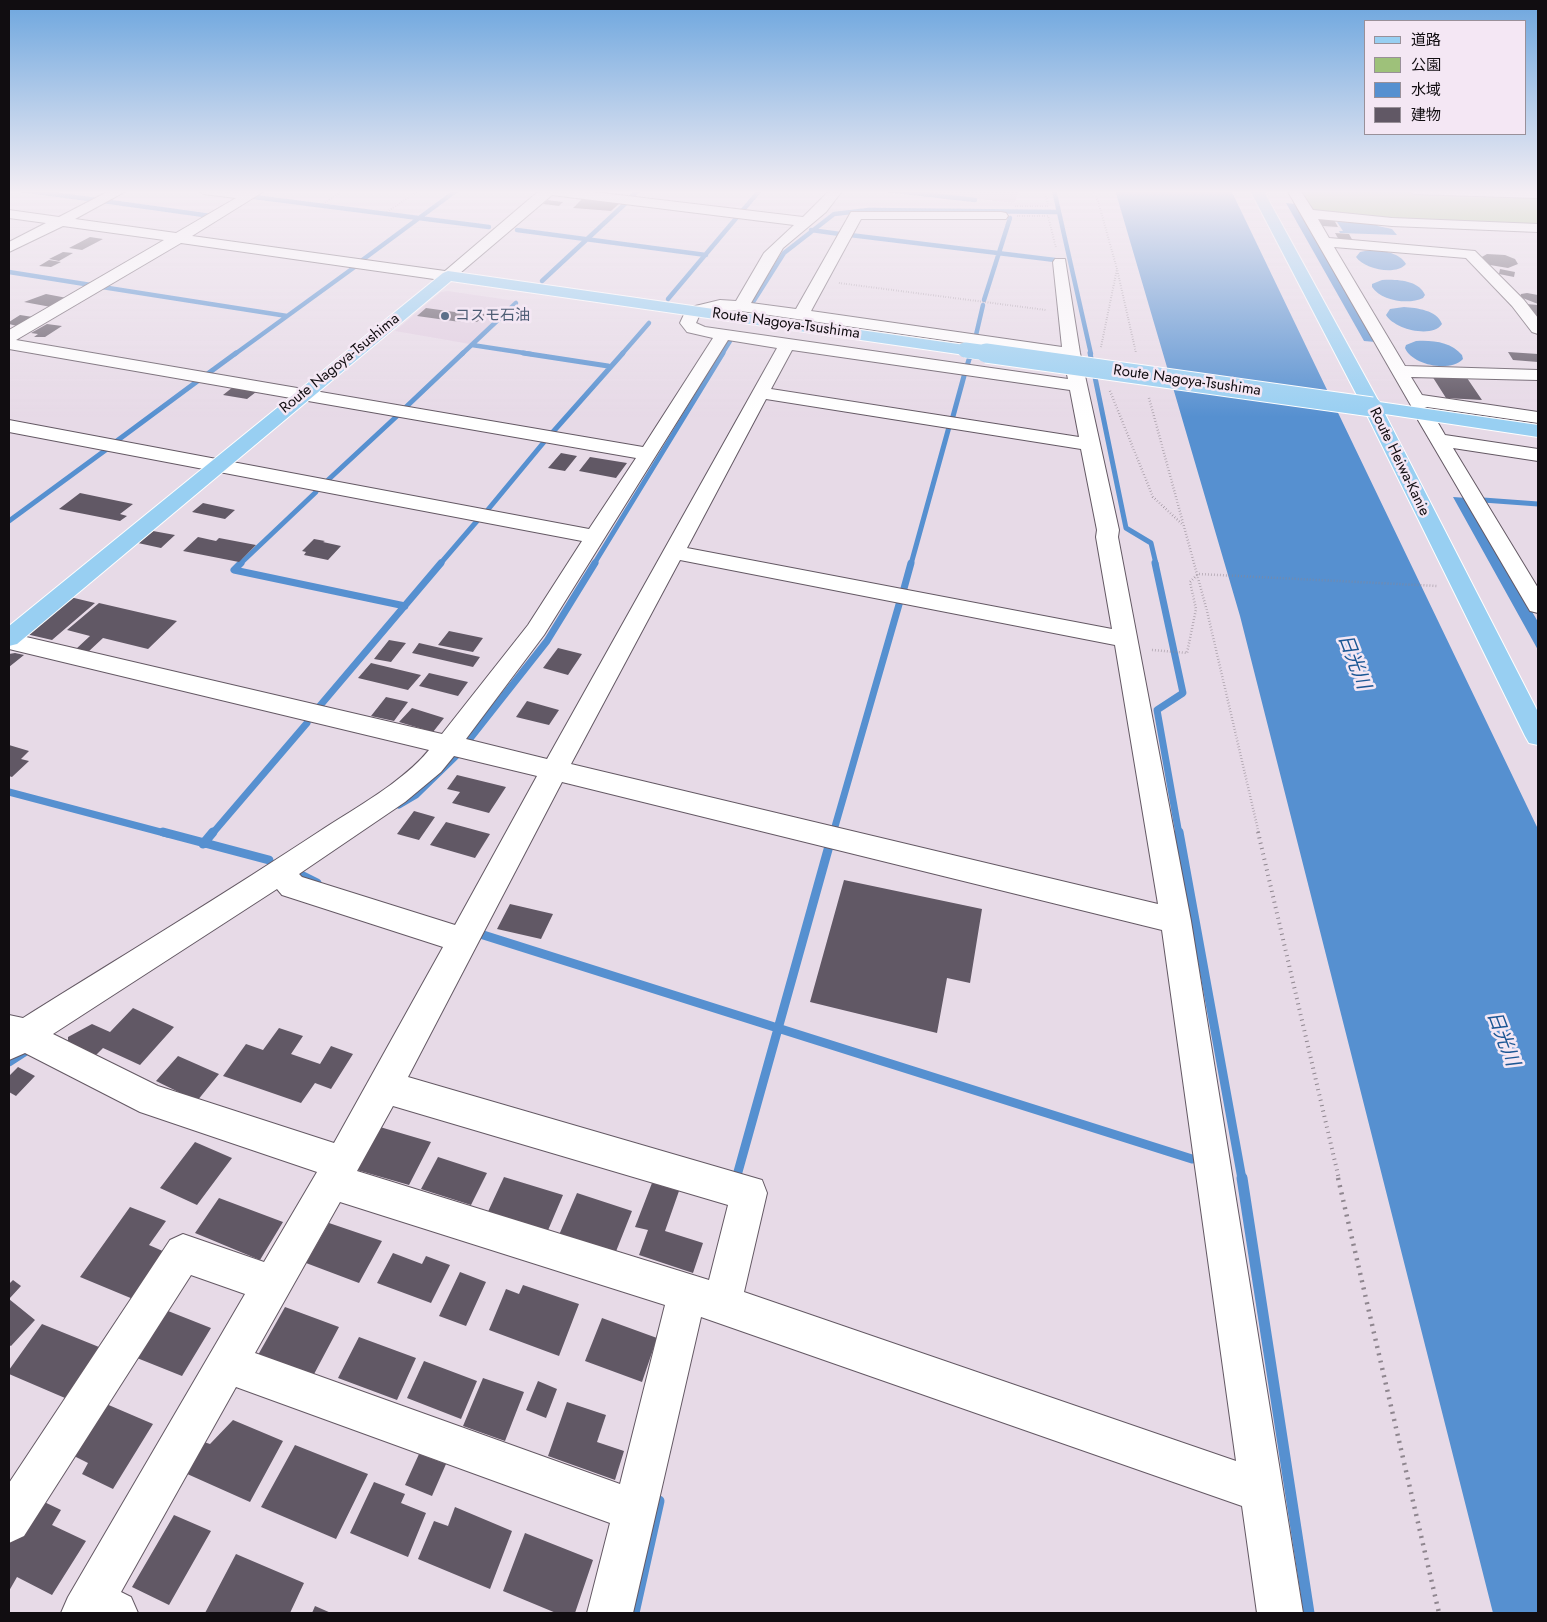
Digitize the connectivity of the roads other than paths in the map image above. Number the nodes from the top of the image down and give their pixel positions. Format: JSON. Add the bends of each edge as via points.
{"nodes":[{"id":1,"x":130,"y":266,"type":"edge"},
{"id":2,"x":374,"y":266,"type":"edge"},
{"id":3,"x":460,"y":266,"type":"edge"},
{"id":4,"x":764,"y":266,"type":"edge"},
{"id":5,"x":828,"y":266,"type":"edge"},
{"id":6,"x":1060,"y":266,"type":"edge"},
{"id":7,"x":1296,"y":266,"type":"edge"},
{"id":8,"x":1339,"y":266,"type":"edge"},
{"id":9,"x":1481,"y":266,"type":"edge"},
{"id":10,"x":448,"y":276,"type":"junction"},
{"id":11,"x":741,"y":306,"type":"junction"},
{"id":12,"x":693,"y":311,"type":"junction"},
{"id":13,"x":801,"y":315,"type":"junction"},
{"id":14,"x":1538,"y":329,"type":"edge"},
{"id":15,"x":724,"y":334,"type":"junction"},
{"id":16,"x":9,"y":337,"type":"edge"},
{"id":17,"x":9,"y":344,"type":"edge"},
{"id":18,"x":787,"y":344,"type":"junction"},
{"id":19,"x":1071,"y":353,"type":"junction"},
{"id":20,"x":1401,"y":371,"type":"junction"},
{"id":21,"x":1538,"y":375,"type":"edge"},
{"id":22,"x":1078,"y":386,"type":"junction"},
{"id":23,"x":761,"y":393,"type":"junction"},
{"id":24,"x":302,"y":394,"type":"junction"},
{"id":25,"x":1372,"y":407,"type":"junction"},
{"id":26,"x":1421,"y":408,"type":"junction"},
{"id":27,"x":1538,"y":418,"type":"edge"},
{"id":28,"x":9,"y":426,"type":"edge"},
{"id":29,"x":1538,"y":431,"type":"edge"},
{"id":30,"x":1440,"y":440,"type":"junction"},
{"id":31,"x":1089,"y":444,"type":"junction"},
{"id":32,"x":649,"y":454,"type":"junction"},
{"id":33,"x":1538,"y":455,"type":"edge"},
{"id":34,"x":215,"y":466,"type":"junction"},
{"id":35,"x":596,"y":537,"type":"junction"},
{"id":36,"x":674,"y":552,"type":"junction"},
{"id":37,"x":1537,"y":601,"type":"edge"},
{"id":38,"x":9,"y":639,"type":"edge"},
{"id":39,"x":1125,"y":639,"type":"junction"},
{"id":40,"x":1538,"y":736,"type":"edge"},
{"id":41,"x":460,"y":748,"type":"junction"},
{"id":42,"x":554,"y":770,"type":"junction"},
{"id":43,"x":285,"y":879,"type":"junction"},
{"id":44,"x":1176,"y":921,"type":"junction"},
{"id":45,"x":462,"y":940,"type":"junction"},
{"id":46,"x":24,"y":1039,"type":"edge"},
{"id":47,"x":385,"y":1087,"type":"junction"},
{"id":48,"x":337,"y":1172,"type":"junction"},
{"id":49,"x":271,"y":1284,"type":"junction"},
{"id":50,"x":705,"y":1299,"type":"junction"},
{"id":51,"x":226,"y":1363,"type":"junction"},
{"id":52,"x":1262,"y":1491,"type":"junction"},
{"id":53,"x":635,"y":1510,"type":"junction"},
{"id":54,"x":9,"y":1521,"type":"edge"},
{"id":55,"x":96,"y":1610,"type":"edge"},
{"id":56,"x":610,"y":1613,"type":"edge"},
{"id":57,"x":1280,"y":1613,"type":"edge"}],
"edges":[{"from":1,"to":16,"type":"street"},
{"from":2,"to":10,"type":"street"},
{"from":3,"to":10,"type":"street"},
{"from":4,"to":11,"type":"street"},
{"from":5,"to":13,"type":"street"},
{"from":6,"to":19,"type":"street"},
{"from":7,"to":25,"type":"main road","name":"Route Heiwa-Kanie"},
{"from":8,"to":20,"type":"street"},
{"from":9,"to":14,"type":"street"},
{"from":10,"to":12,"type":"main road","name":"Route Nagoya-Tsushima"},
{"from":10,"to":24,"type":"main road","name":"Route Nagoya-Tsushima"},
{"from":11,"to":12,"type":"street","via":[[720,305]]},
{"from":11,"to":13,"type":"street"},
{"from":12,"to":15,"type":"street","via":[[688,323],[693,329]]},
{"from":12,"to":25,"type":"main road","name":"Route Nagoya-Tsushima","bridge":true},
{"from":13,"to":19,"type":"street"},
{"from":15,"to":18,"type":"street"},
{"from":15,"to":32,"type":"street"},
{"from":17,"to":24,"type":"street"},
{"from":18,"to":22,"type":"street"},
{"from":18,"to":23,"type":"street"},
{"from":19,"to":22,"type":"street"},
{"from":20,"to":21,"type":"street"},
{"from":20,"to":26,"type":"street"},
{"from":22,"to":31,"type":"street"},
{"from":23,"to":31,"type":"street"},
{"from":23,"to":36,"type":"street"},
{"from":24,"to":32,"type":"street"},
{"from":24,"to":34,"type":"main road","name":"Route Nagoya-Tsushima"},
{"from":25,"to":29,"type":"main road","name":"Route Nagoya-Tsushima"},
{"from":25,"to":40,"type":"main road","name":"Route Heiwa-Kanie"},
{"from":26,"to":27,"type":"street"},
{"from":26,"to":30,"type":"street"},
{"from":28,"to":34,"type":"street"},
{"from":30,"to":33,"type":"street"},
{"from":30,"to":37,"type":"street"},
{"from":31,"to":39,"type":"street","via":[[1108,530]]},
{"from":32,"to":35,"type":"street"},
{"from":34,"to":35,"type":"street"},
{"from":34,"to":38,"type":"main road","name":"Route Nagoya-Tsushima"},
{"from":35,"to":41,"type":"street"},
{"from":36,"to":39,"type":"street"},
{"from":36,"to":42,"type":"street"},
{"from":38,"to":41,"type":"street"},
{"from":39,"to":44,"type":"street"},
{"from":41,"to":42,"type":"street"},
{"from":41,"to":43,"type":"street","via":[[432,765]]},
{"from":42,"to":44,"type":"street"},
{"from":42,"to":45,"type":"street"},
{"from":43,"to":45,"type":"street"},
{"from":43,"to":46,"type":"street"},
{"from":44,"to":52,"type":"street"},
{"from":45,"to":47,"type":"street"},
{"from":46,"to":48,"type":"street","via":[[152,1100]]},
{"from":47,"to":48,"type":"street"},
{"from":47,"to":50,"type":"street","via":[[738,1190]]},
{"from":48,"to":49,"type":"street"},
{"from":48,"to":50,"type":"street"},
{"from":49,"to":51,"type":"street"},
{"from":49,"to":54,"type":"street","via":[[183,1253]]},
{"from":50,"to":52,"type":"street"},
{"from":50,"to":53,"type":"street"},
{"from":51,"to":53,"type":"street"},
{"from":51,"to":55,"type":"street"},
{"from":52,"to":57,"type":"street"},
{"from":53,"to":56,"type":"street"}]}
